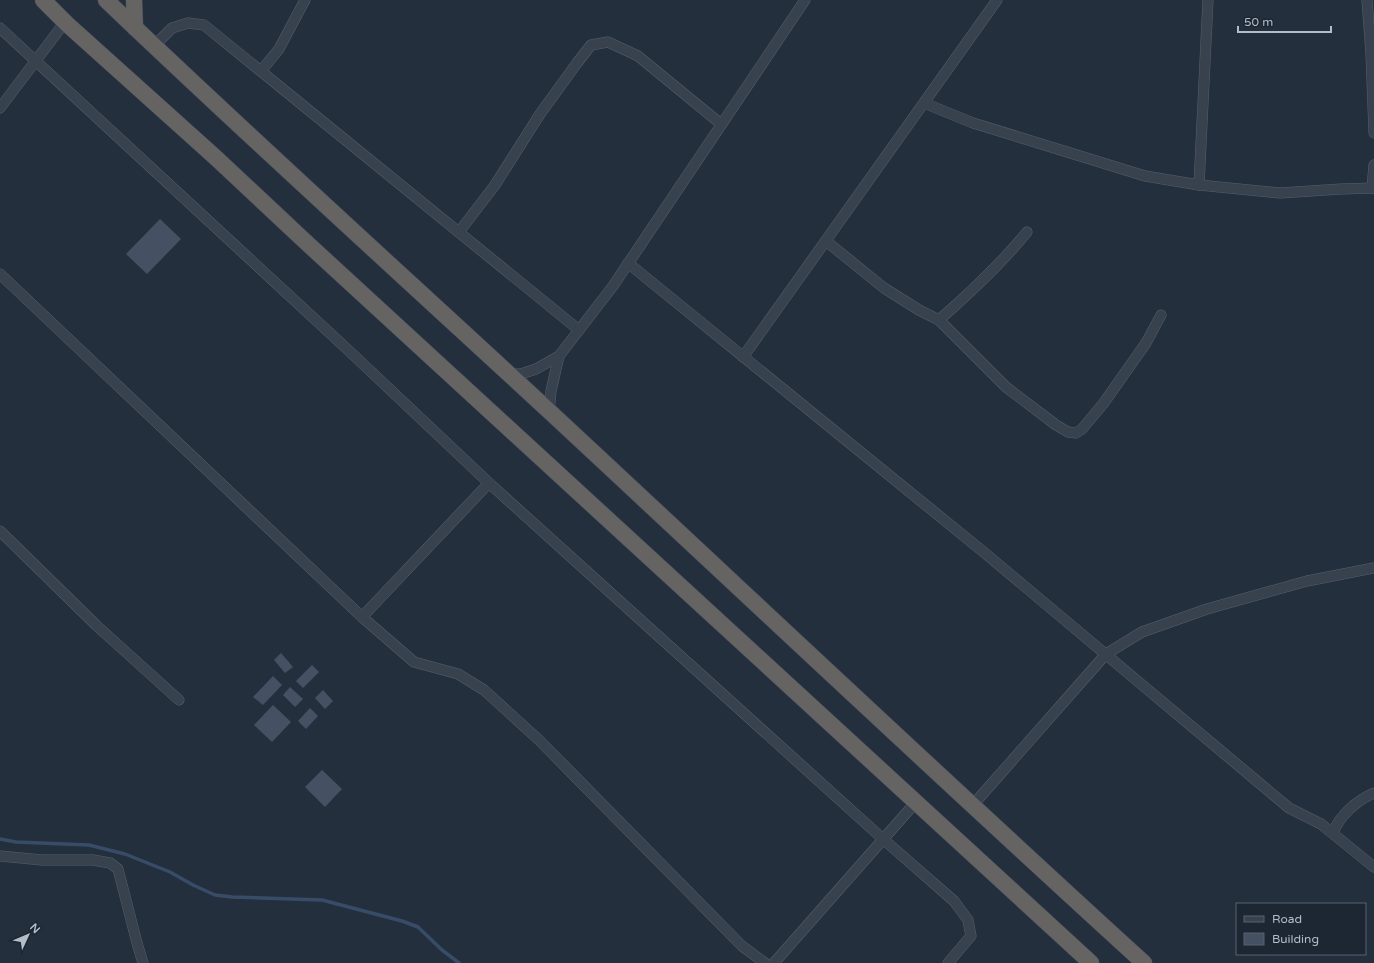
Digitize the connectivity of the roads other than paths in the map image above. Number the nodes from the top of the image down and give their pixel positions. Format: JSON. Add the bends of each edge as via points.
{"nodes":[{"id":1,"x":43,"y":0,"type":"edge"},
{"id":2,"x":106,"y":0,"type":"edge"},
{"id":3,"x":134,"y":0,"type":"edge"},
{"id":4,"x":305,"y":0,"type":"edge"},
{"id":5,"x":805,"y":0,"type":"edge"},
{"id":6,"x":997,"y":0,"type":"edge"},
{"id":7,"x":1208,"y":0,"type":"edge"},
{"id":8,"x":1367,"y":0,"type":"edge"},
{"id":9,"x":65,"y":22,"type":"junction"},
{"id":10,"x":0,"y":28,"type":"edge"},
{"id":11,"x":135,"y":28,"type":"junction"},
{"id":12,"x":154,"y":46,"type":"junction"},
{"id":13,"x":1373,"y":54,"type":"edge"},
{"id":14,"x":36,"y":61,"type":"junction"},
{"id":15,"x":262,"y":71,"type":"junction"},
{"id":16,"x":924,"y":103,"type":"junction"},
{"id":17,"x":0,"y":108,"type":"edge"},
{"id":18,"x":721,"y":124,"type":"junction"},
{"id":19,"x":1374,"y":133,"type":"edge"},
{"id":20,"x":1374,"y":164,"type":"edge"},
{"id":21,"x":1198,"y":185,"type":"junction"},
{"id":22,"x":1373,"y":188,"type":"edge"},
{"id":23,"x":459,"y":232,"type":"junction"},
{"id":24,"x":1027,"y":232,"type":"dead end"},
{"id":25,"x":826,"y":241,"type":"junction"},
{"id":26,"x":628,"y":263,"type":"junction"},
{"id":27,"x":0,"y":274,"type":"edge"},
{"id":28,"x":1160,"y":315,"type":"dead end"},
{"id":29,"x":939,"y":320,"type":"junction"},
{"id":30,"x":579,"y":330,"type":"junction"},
{"id":31,"x":559,"y":356,"type":"junction"},
{"id":32,"x":743,"y":357,"type":"junction"},
{"id":33,"x":509,"y":374,"type":"junction"},
{"id":34,"x":549,"y":412,"type":"junction"},
{"id":35,"x":489,"y":483,"type":"junction"},
{"id":36,"x":0,"y":531,"type":"edge"},
{"id":37,"x":1374,"y":568,"type":"edge"},
{"id":38,"x":362,"y":617,"type":"junction"},
{"id":39,"x":1106,"y":654,"type":"junction"},
{"id":40,"x":179,"y":700,"type":"dead end"},
{"id":41,"x":1374,"y":793,"type":"edge"},
{"id":42,"x":916,"y":802,"type":"junction"},
{"id":43,"x":972,"y":806,"type":"junction"},
{"id":44,"x":1333,"y":834,"type":"junction"},
{"id":45,"x":883,"y":839,"type":"junction"},
{"id":46,"x":0,"y":856,"type":"edge"},
{"id":47,"x":1374,"y":867,"type":"edge"},
{"id":48,"x":143,"y":963,"type":"edge"},
{"id":49,"x":765,"y":963,"type":"edge"},
{"id":50,"x":774,"y":963,"type":"edge"},
{"id":51,"x":948,"y":963,"type":"edge"},
{"id":52,"x":1091,"y":963,"type":"edge"},
{"id":53,"x":1144,"y":963,"type":"edge"}],
"edges":[{"from":1,"to":9,"type":"highway"},
{"from":2,"to":11,"type":"highway"},
{"from":3,"to":11,"type":"highway"},
{"from":4,"to":15,"type":"street","via":[[279,48]]},
{"from":5,"to":18,"type":"street"},
{"from":6,"to":16,"type":"street"},
{"from":7,"to":21,"type":"street"},
{"from":8,"to":13,"type":"street"},
{"from":9,"to":14,"type":"street"},
{"from":9,"to":42,"type":"highway"},
{"from":10,"to":14,"type":"street"},
{"from":11,"to":12,"type":"highway"},
{"from":12,"to":15,"type":"street","via":[[172,28],[188,23],[204,25]]},
{"from":12,"to":33,"type":"highway"},
{"from":13,"to":19,"type":"street"},
{"from":14,"to":17,"type":"street"},
{"from":14,"to":35,"type":"street"},
{"from":15,"to":23,"type":"street"},
{"from":16,"to":21,"type":"street","via":[[973,123],[1094,161],[1145,176]]},
{"from":16,"to":25,"type":"street"},
{"from":18,"to":23,"type":"street","via":[[638,56],[608,42],[591,45],[540,114],[495,185]]},
{"from":18,"to":26,"type":"street"},
{"from":20,"to":22,"type":"street"},
{"from":21,"to":22,"type":"street","via":[[1280,193]]},
{"from":23,"to":30,"type":"street"},
{"from":24,"to":29,"type":"street","via":[[1008,256],[974,290]]},
{"from":25,"to":29,"type":"street","via":[[884,288]]},
{"from":25,"to":32,"type":"street"},
{"from":26,"to":30,"type":"street"},
{"from":26,"to":32,"type":"street"},
{"from":27,"to":38,"type":"street"},
{"from":28,"to":29,"type":"street","via":[[1146,343],[1103,404],[1082,429],[1076,432],[1068,432],[1056,425],[1006,387]]},
{"from":30,"to":31,"type":"street"},
{"from":31,"to":33,"type":"street","via":[[536,369],[521,374]]},
{"from":31,"to":34,"type":"street"},
{"from":32,"to":39,"type":"street"},
{"from":33,"to":34,"type":"highway"},
{"from":34,"to":43,"type":"highway"},
{"from":35,"to":38,"type":"street"},
{"from":35,"to":45,"type":"street"},
{"from":36,"to":40,"type":"street","via":[[97,626]]},
{"from":37,"to":39,"type":"street","via":[[1307,581],[1207,609],[1142,632]]},
{"from":38,"to":49,"type":"street","via":[[414,662],[458,674],[484,690],[539,740],[742,946]]},
{"from":39,"to":43,"type":"street"},
{"from":39,"to":44,"type":"street","via":[[1289,808],[1321,824]]},
{"from":41,"to":44,"type":"street","via":[[1339,819]]},
{"from":42,"to":45,"type":"street"},
{"from":42,"to":52,"type":"highway"},
{"from":43,"to":53,"type":"highway"},
{"from":44,"to":47,"type":"street"},
{"from":45,"to":50,"type":"street"},
{"from":45,"to":51,"type":"street","via":[[954,901],[968,920],[971,936]]},
{"from":46,"to":48,"type":"street","via":[[110,863],[118,869]]}]}
